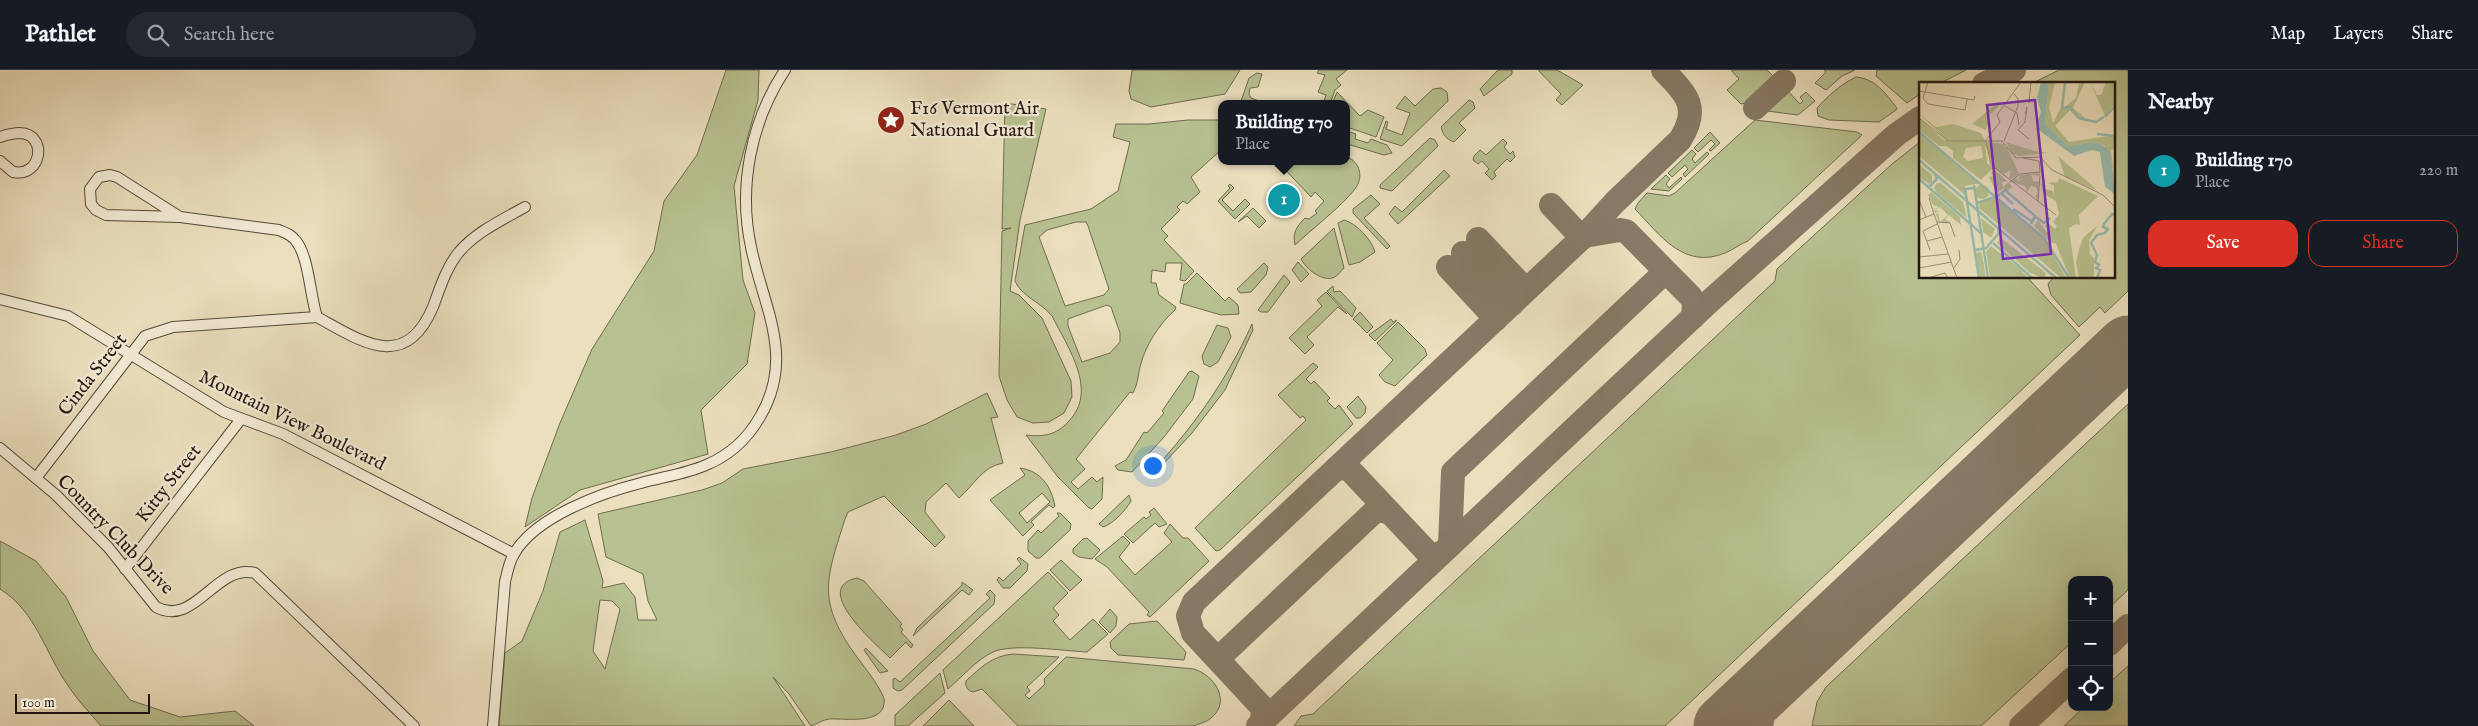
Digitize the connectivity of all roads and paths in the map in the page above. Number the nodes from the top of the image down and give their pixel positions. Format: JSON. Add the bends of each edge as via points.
{"nodes":[{"id":1,"x":785,"y":70,"type":"edge"},
{"id":2,"x":0,"y":136,"type":"edge"},
{"id":3,"x":0,"y":161,"type":"edge"},
{"id":4,"x":525,"y":207,"type":"dead end"},
{"id":5,"x":180,"y":217,"type":"junction"},
{"id":6,"x":0,"y":299,"type":"edge"},
{"id":7,"x":317,"y":317,"type":"junction"},
{"id":8,"x":130,"y":354,"type":"junction"},
{"id":9,"x":241,"y":419,"type":"junction"},
{"id":10,"x":0,"y":448,"type":"edge"},
{"id":11,"x":36,"y":478,"type":"junction"},
{"id":12,"x":514,"y":554,"type":"junction"},
{"id":13,"x":125,"y":569,"type":"junction"},
{"id":14,"x":414,"y":726,"type":"edge"},
{"id":15,"x":493,"y":726,"type":"edge"}],
"edges":[{"from":1,"to":12,"type":"street","via":[[765,107],[757,131],[747,186],[750,242],[777,347],[773,384],[762,414],[747,436],[716,460],[685,472],[619,489],[578,506],[539,528]]},
{"from":2,"to":3,"type":"street","via":[[26,134],[36,142],[39,155],[33,167],[22,173],[9,170]]},
{"from":4,"to":7,"type":"street","via":[[488,228],[460,252],[446,273],[425,323],[408,340],[391,346],[371,345]]},
{"from":5,"to":5,"type":"street","via":[[102,214],[91,204],[90,189],[99,177],[114,175]]},
{"from":5,"to":7,"type":"street","via":[[280,230],[288,234],[296,240],[303,256]]},
{"from":6,"to":8,"type":"street","name":"Mountain View Boulevard","via":[[68,316]]},
{"from":7,"to":8,"type":"street","name":"Cinda Street","via":[[164,329],[145,336]]},
{"from":8,"to":9,"type":"street","name":"Mountain View Boulevard","via":[[224,412]]},
{"from":8,"to":11,"type":"street","name":"Cinda Street"},
{"from":9,"to":12,"type":"street","name":"Mountain View Boulevard","via":[[283,434]]},
{"from":9,"to":13,"type":"street","name":"Kitty Street"},
{"from":10,"to":11,"type":"street","name":"Country Club Drive"},
{"from":11,"to":13,"type":"street","name":"Country Club Drive","via":[[108,547]]},
{"from":12,"to":15,"type":"street","via":[[503,596]]},
{"from":13,"to":14,"type":"street","name":"Country Club Drive","via":[[156,607],[164,612],[184,609],[237,572],[255,574]]}]}
